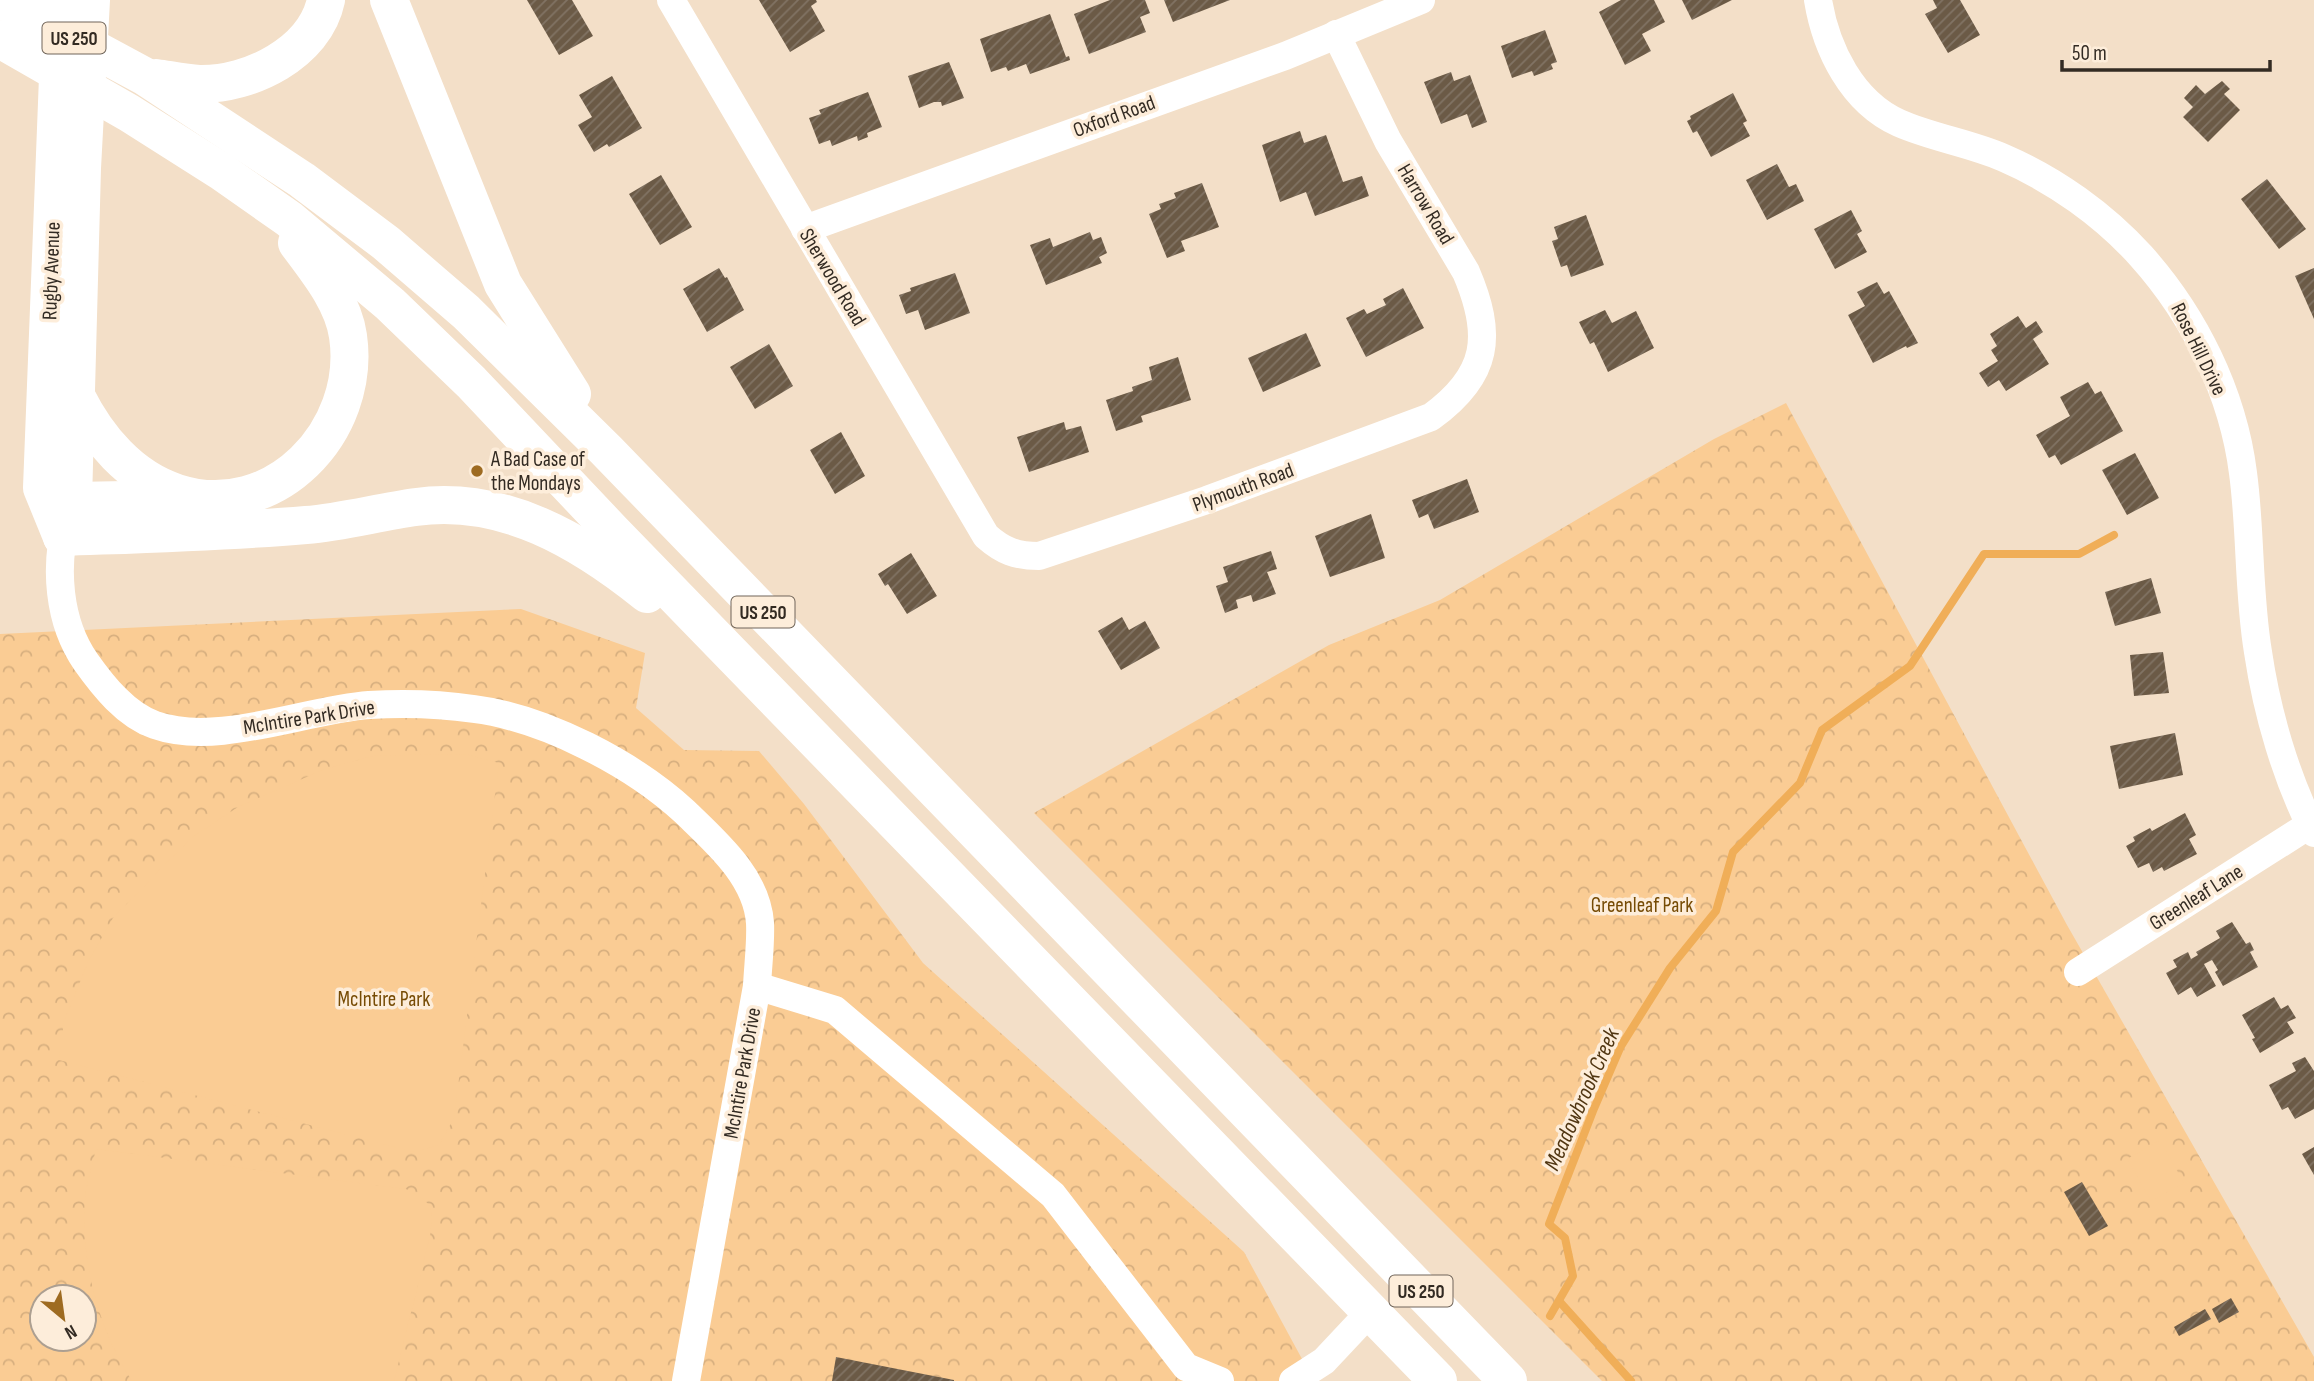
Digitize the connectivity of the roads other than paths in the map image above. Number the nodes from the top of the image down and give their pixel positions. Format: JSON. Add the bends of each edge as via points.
{"nodes":[{"id":1,"x":3,"y":0,"type":"edge"},
{"id":2,"x":61,"y":0,"type":"edge"},
{"id":3,"x":91,"y":0,"type":"edge"},
{"id":4,"x":326,"y":0,"type":"edge"},
{"id":5,"x":388,"y":0,"type":"edge"},
{"id":6,"x":671,"y":0,"type":"edge"},
{"id":7,"x":1421,"y":0,"type":"edge"},
{"id":8,"x":1818,"y":0,"type":"edge"},
{"id":9,"x":1336,"y":34,"type":"junction"},
{"id":10,"x":0,"y":39,"type":"edge"},
{"id":11,"x":144,"y":76,"type":"junction"},
{"id":12,"x":262,"y":201,"type":"junction"},
{"id":13,"x":805,"y":229,"type":"junction"},
{"id":14,"x":1470,"y":380,"type":"joint"},
{"id":15,"x":76,"y":396,"type":"junction"},
{"id":16,"x":606,"y":450,"type":"junction"},
{"id":17,"x":208,"y":499,"type":"junction"},
{"id":18,"x":73,"y":501,"type":"junction"},
{"id":19,"x":62,"y":537,"type":"junction"},
{"id":20,"x":1001,"y":549,"type":"joint"},
{"id":21,"x":809,"y":734,"type":"junction"},
{"id":22,"x":2313,"y":827,"type":"edge"},
{"id":23,"x":2078,"y":972,"type":"dead end"},
{"id":24,"x":757,"y":986,"type":"junction"},
{"id":25,"x":1370,"y":1312,"type":"junction"},
{"id":26,"x":686,"y":1381,"type":"edge"},
{"id":27,"x":1220,"y":1381,"type":"edge"},
{"id":28,"x":1293,"y":1381,"type":"edge"},
{"id":29,"x":1438,"y":1381,"type":"edge"},
{"id":30,"x":1508,"y":1381,"type":"edge"}],
"edges":[{"from":1,"to":11,"type":"main road","number":"US 250"},
{"from":2,"to":19,"type":"main road","name":"Rugby Avenue","via":[[42,488]]},
{"from":3,"to":15,"type":"main road","name":"Rugby Avenue"},
{"from":4,"to":11,"type":"main road","via":[[323,16],[303,43],[277,63],[245,77],[201,84]]},
{"from":5,"to":16,"type":"main road","via":[[503,284]]},
{"from":6,"to":13,"type":"street","name":"Sherwood Road"},
{"from":7,"to":9,"type":"street","name":"Oxford Road"},
{"from":8,"to":22,"type":"street","name":"Rose Hill Drive","via":[[1833,52],[1850,83],[1871,105],[1897,122],[1968,144],[2052,183],[2103,219],[2140,255],[2195,332],[2232,419],[2243,471],[2258,653],[2273,721]]},
{"from":9,"to":13,"type":"street","name":"Oxford Road"},
{"from":9,"to":14,"type":"street","name":"Harrow Road","via":[[1388,141],[1476,294],[1482,356]]},
{"from":10,"to":12,"type":"main road","number":"US 250","via":[[129,113]]},
{"from":11,"to":16,"type":"main road","number":"US 250","via":[[302,180],[386,243],[466,312]]},
{"from":12,"to":17,"type":"main road","via":[[339,306],[348,334],[350,368],[340,411],[316,452],[263,489],[239,498]]},
{"from":12,"to":21,"type":"main road","number":"US 250","via":[[390,304],[471,382]]},
{"from":13,"to":20,"type":"street","name":"Sherwood Road","via":[[986,536]]},
{"from":14,"to":20,"type":"street","name":"Plymouth Road","via":[[1432,417],[1208,500],[1039,556],[1019,556]]},
{"from":15,"to":17,"type":"main road","via":[[99,436],[124,463],[168,489]]},
{"from":15,"to":18,"type":"main road","name":"Rugby Avenue"},
{"from":16,"to":30,"type":"main road","number":"US 250"},
{"from":17,"to":18,"type":"main road"},
{"from":18,"to":19,"type":"street","name":"McIntire Park Drive"},
{"from":19,"to":21,"type":"main road","via":[[239,531],[317,524],[418,506],[506,512],[595,554],[712,647]]},
{"from":19,"to":24,"type":"street","name":"McIntire Park Drive","via":[[64,616],[74,645],[114,697],[155,725],[224,731],[368,705],[438,705],[530,723],[630,770],[674,802],[748,881],[760,921]]},
{"from":21,"to":25,"type":"main road","number":"US 250"},
{"from":22,"to":23,"type":"street","name":"Greenleaf Lane"},
{"from":24,"to":26,"type":"street","name":"McIntire Park Drive"},
{"from":24,"to":27,"type":"street","via":[[835,1010],[1053,1195],[1186,1367]]},
{"from":25,"to":28,"type":"street","via":[[1324,1361]]},
{"from":25,"to":29,"type":"main road","number":"US 250"}]}
